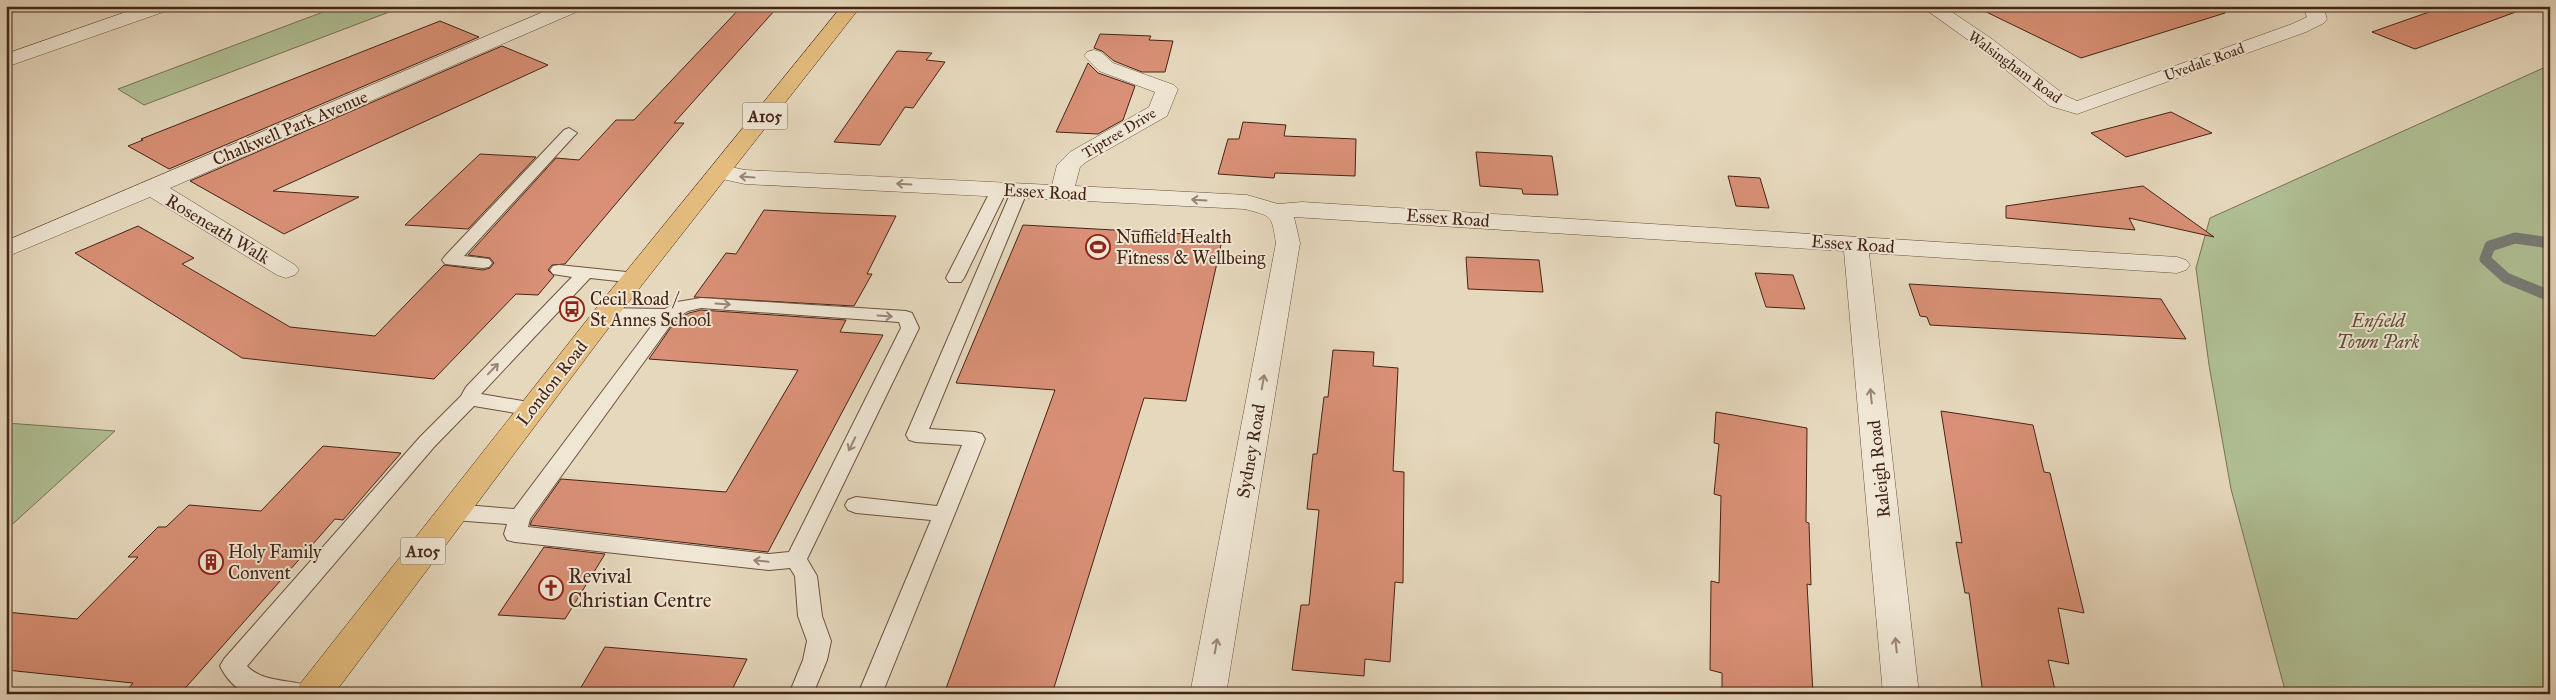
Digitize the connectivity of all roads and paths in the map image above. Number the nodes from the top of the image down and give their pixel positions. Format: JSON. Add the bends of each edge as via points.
{"nodes":[{"id":1,"x":162,"y":6,"type":"edge"},
{"id":2,"x":574,"y":6,"type":"edge"},
{"id":3,"x":852,"y":6,"type":"edge"},
{"id":4,"x":1581,"y":6,"type":"edge"},
{"id":5,"x":1604,"y":6,"type":"edge"},
{"id":6,"x":1930,"y":6,"type":"edge"},
{"id":7,"x":2313,"y":6,"type":"edge"},
{"id":8,"x":1094,"y":56,"type":"dead end"},
{"id":9,"x":6,"y":61,"type":"edge"},
{"id":10,"x":2077,"y":108,"type":"joint"},
{"id":11,"x":569,"y":133,"type":"dead end"},
{"id":12,"x":721,"y":172,"type":"junction"},
{"id":13,"x":151,"y":187,"type":"junction"},
{"id":14,"x":1009,"y":191,"type":"junction"},
{"id":15,"x":1061,"y":194,"type":"junction"},
{"id":16,"x":1277,"y":211,"type":"junction"},
{"id":17,"x":1856,"y":245,"type":"junction"},
{"id":18,"x":6,"y":250,"type":"edge"},
{"id":19,"x":483,"y":263,"type":"dead end"},
{"id":20,"x":2177,"y":265,"type":"dead end"},
{"id":21,"x":286,"y":270,"type":"dead end"},
{"id":22,"x":559,"y":270,"type":"dead end"},
{"id":23,"x":586,"y":272,"type":"junction"},
{"id":24,"x":636,"y":278,"type":"junction"},
{"id":25,"x":955,"y":278,"type":"dead end"},
{"id":26,"x":607,"y":312,"type":"junction"},
{"id":27,"x":669,"y":315,"type":"junction"},
{"id":28,"x":470,"y":399,"type":"junction"},
{"id":29,"x":532,"y":409,"type":"junction"},
{"id":30,"x":856,"y":506,"type":"dead end"},
{"id":31,"x":453,"y":512,"type":"junction"},
{"id":32,"x":944,"y":514,"type":"junction"},
{"id":33,"x":520,"y":517,"type":"junction"},
{"id":34,"x":796,"y":559,"type":"junction"},
{"id":35,"x":304,"y":694,"type":"edge"},
{"id":36,"x":313,"y":694,"type":"edge"},
{"id":37,"x":801,"y":694,"type":"edge"},
{"id":38,"x":870,"y":694,"type":"edge"},
{"id":39,"x":1208,"y":694,"type":"edge"},
{"id":40,"x":1901,"y":694,"type":"edge"}],
"edges":[{"from":1,"to":9,"type":"street"},
{"from":2,"to":13,"type":"street","name":"Chalkwell Park Avenue"},
{"from":3,"to":12,"type":"main road","name":"London Road","number":"A105"},
{"from":4,"to":5,"type":"street"},
{"from":6,"to":10,"type":"street","name":"Walsingham Road","via":[[1985,43],[2058,101]]},
{"from":7,"to":10,"type":"street","name":"Uvedale Road","via":[[2318,19],[2299,28]]},
{"from":8,"to":15,"type":"street","name":"Tiptree Drive","via":[[1106,67],[1167,89],[1159,111],[1069,165]]},
{"from":11,"to":19,"type":"lane","via":[[451,260]]},
{"from":14,"to":12,"type":"street","name":"Essex Road","one_way":true,"via":[[752,177]]},
{"from":12,"to":24,"type":"main road","name":"London Road","number":"A105"},
{"from":13,"to":18,"type":"street","name":"Chalkwell Park Avenue"},
{"from":13,"to":21,"type":"street","name":"Roseneath Walk"},
{"from":14,"to":15,"type":"street","name":"Essex Road"},
{"from":14,"to":25,"type":"lane"},
{"from":14,"to":32,"type":"lane","via":[[916,435],[975,439]]},
{"from":16,"to":15,"type":"street","name":"Essex Road","one_way":true,"via":[[1247,202]]},
{"from":16,"to":17,"type":"street","name":"Essex Road","via":[[1302,209]]},
{"from":39,"to":16,"type":"street","name":"Sydney Road","one_way":true,"via":[[1288,243],[1284,220]]},
{"from":17,"to":20,"type":"street","name":"Essex Road"},
{"from":40,"to":17,"type":"street","name":"Raleigh Road","one_way":true},
{"from":22,"to":23,"type":"lane"},
{"from":23,"to":24,"type":"lane"},
{"from":28,"to":23,"type":"lane","one_way":true,"via":[[473,391]]},
{"from":24,"to":26,"type":"main road","name":"London Road","number":"A105"},
{"from":26,"to":27,"type":"lane"},
{"from":26,"to":29,"type":"main road","name":"London Road","number":"A105"},
{"from":27,"to":33,"type":"lane"},
{"from":27,"to":34,"type":"lane","one_way":true,"via":[[683,306],[701,303],[906,317],[910,328]]},
{"from":28,"to":29,"type":"lane"},
{"from":28,"to":35,"type":"lane","via":[[427,442],[232,666],[249,684]]},
{"from":29,"to":31,"type":"main road","name":"London Road","number":"A105"},
{"from":30,"to":32,"type":"lane"},
{"from":31,"to":33,"type":"lane"},
{"from":31,"to":36,"type":"main road","name":"London Road","number":"A105"},
{"from":32,"to":38,"type":"lane"},
{"from":34,"to":33,"type":"lane","one_way":true,"via":[[769,562],[515,534]]},
{"from":34,"to":37,"type":"lane","via":[[806,576],[810,616],[819,641]]}]}
